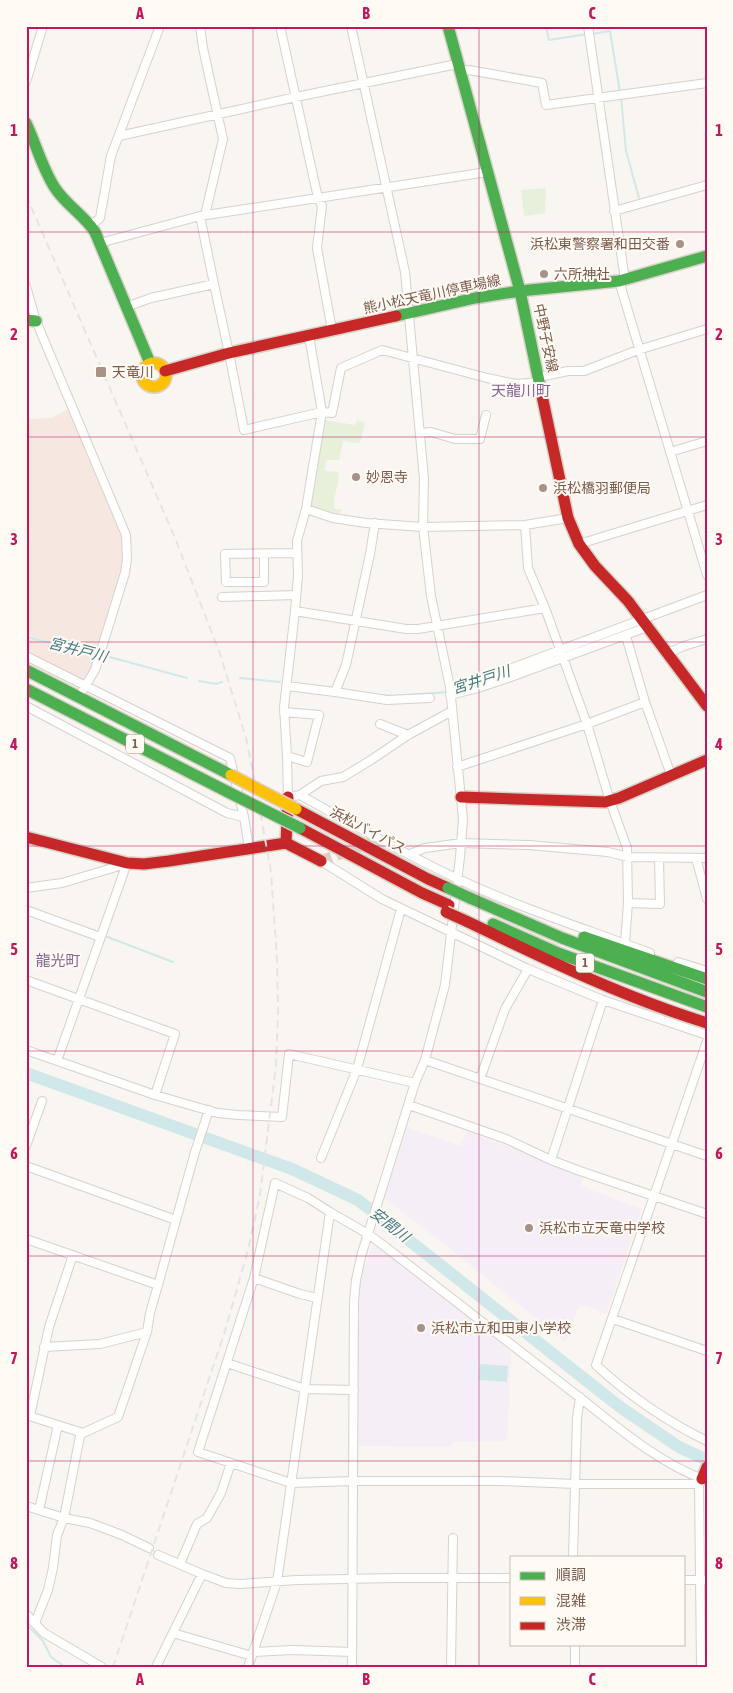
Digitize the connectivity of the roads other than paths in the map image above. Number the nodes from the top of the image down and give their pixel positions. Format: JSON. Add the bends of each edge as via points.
{"nodes":[{"id":1,"x":44,"y":26,"type":"edge"},
{"id":2,"x":160,"y":26,"type":"edge"},
{"id":3,"x":200,"y":26,"type":"edge"},
{"id":4,"x":280,"y":26,"type":"edge"},
{"id":5,"x":351,"y":26,"type":"edge"},
{"id":6,"x":448,"y":26,"type":"edge"},
{"id":7,"x":588,"y":26,"type":"edge"},
{"id":8,"x":458,"y":68,"type":"junction"},
{"id":9,"x":26,"y":82,"type":"edge"},
{"id":10,"x":707,"y":83,"type":"edge"},
{"id":11,"x":364,"y":84,"type":"junction"},
{"id":12,"x":296,"y":97,"type":"junction"},
{"id":13,"x":597,"y":98,"type":"junction"},
{"id":14,"x":219,"y":114,"type":"junction"},
{"id":15,"x":26,"y":123,"type":"edge"},
{"id":16,"x":119,"y":136,"type":"junction"},
{"id":17,"x":487,"y":172,"type":"junction"},
{"id":18,"x":707,"y":185,"type":"edge"},
{"id":19,"x":386,"y":187,"type":"junction"},
{"id":20,"x":318,"y":198,"type":"junction"},
{"id":21,"x":614,"y":211,"type":"junction"},
{"id":22,"x":202,"y":216,"type":"junction"},
{"id":23,"x":91,"y":225,"type":"junction"},
{"id":24,"x":100,"y":243,"type":"junction"},
{"id":25,"x":707,"y":256,"type":"edge"},
{"id":26,"x":622,"y":280,"type":"junction"},
{"id":27,"x":214,"y":284,"type":"junction"},
{"id":28,"x":26,"y":286,"type":"edge"},
{"id":29,"x":520,"y":291,"type":"junction"},
{"id":30,"x":126,"y":307,"type":"junction"},
{"id":31,"x":410,"y":313,"type":"junction"},
{"id":32,"x":31,"y":320,"type":"edge"},
{"id":33,"x":707,"y":329,"type":"edge"},
{"id":34,"x":332,"y":330,"type":"junction"},
{"id":35,"x":309,"y":336,"type":"junction"},
{"id":36,"x":638,"y":350,"type":"junction"},
{"id":37,"x":229,"y":353,"type":"junction"},
{"id":38,"x":413,"y":359,"type":"junction"},
{"id":39,"x":150,"y":364,"type":"junction"},
{"id":40,"x":165,"y":372,"type":"junction"},
{"id":41,"x":539,"y":379,"type":"junction"},
{"id":42,"x":322,"y":412,"type":"junction"},
{"id":43,"x":486,"y":415,"type":"dead end"},
{"id":44,"x":420,"y":433,"type":"junction"},
{"id":45,"x":707,"y":441,"type":"edge"},
{"id":46,"x":670,"y":452,"type":"junction"},
{"id":47,"x":707,"y":504,"type":"edge"},
{"id":48,"x":306,"y":509,"type":"junction"},
{"id":49,"x":687,"y":510,"type":"junction"},
{"id":50,"x":568,"y":518,"type":"junction"},
{"id":51,"x":375,"y":523,"type":"junction"},
{"id":52,"x":525,"y":525,"type":"junction"},
{"id":53,"x":423,"y":527,"type":"junction"},
{"id":54,"x":579,"y":544,"type":"junction"},
{"id":55,"x":264,"y":554,"type":"junction"},
{"id":56,"x":296,"y":554,"type":"junction"},
{"id":57,"x":707,"y":575,"type":"edge"},
{"id":58,"x":296,"y":595,"type":"junction"},
{"id":59,"x":707,"y":595,"type":"edge"},
{"id":60,"x":222,"y":597,"type":"dead end"},
{"id":61,"x":545,"y":608,"type":"junction"},
{"id":62,"x":295,"y":611,"type":"junction"},
{"id":63,"x":355,"y":620,"type":"junction"},
{"id":64,"x":645,"y":624,"type":"junction"},
{"id":65,"x":438,"y":626,"type":"junction"},
{"id":66,"x":626,"y":636,"type":"junction"},
{"id":67,"x":707,"y":639,"type":"edge"},
{"id":68,"x":561,"y":654,"type":"junction"},
{"id":69,"x":666,"y":654,"type":"junction"},
{"id":70,"x":26,"y":656,"type":"edge"},
{"id":71,"x":26,"y":670,"type":"edge"},
{"id":72,"x":287,"y":686,"type":"junction"},
{"id":73,"x":84,"y":688,"type":"junction"},
{"id":74,"x":26,"y":689,"type":"edge"},
{"id":75,"x":335,"y":691,"type":"junction"},
{"id":76,"x":450,"y":691,"type":"junction"},
{"id":77,"x":430,"y":698,"type":"dead end"},
{"id":78,"x":645,"y":702,"type":"junction"},
{"id":79,"x":26,"y":706,"type":"edge"},
{"id":80,"x":707,"y":706,"type":"edge"},
{"id":81,"x":452,"y":710,"type":"junction"},
{"id":82,"x":284,"y":712,"type":"junction"},
{"id":83,"x":70,"y":717,"type":"dead end"},
{"id":84,"x":380,"y":724,"type":"dead end"},
{"id":85,"x":587,"y":724,"type":"junction"},
{"id":86,"x":66,"y":726,"type":"junction"},
{"id":87,"x":408,"y":735,"type":"junction"},
{"id":88,"x":287,"y":756,"type":"junction"},
{"id":89,"x":707,"y":760,"type":"edge"},
{"id":90,"x":457,"y":767,"type":"junction"},
{"id":91,"x":671,"y":775,"type":"junction"},
{"id":92,"x":300,"y":795,"type":"junction"},
{"id":93,"x":288,"y":797,"type":"junction"},
{"id":94,"x":461,"y":797,"type":"junction"},
{"id":95,"x":610,"y":801,"type":"junction"},
{"id":96,"x":244,"y":818,"type":"junction"},
{"id":97,"x":26,"y":837,"type":"edge"},
{"id":98,"x":286,"y":843,"type":"junction"},
{"id":99,"x":461,"y":843,"type":"junction"},
{"id":100,"x":249,"y":848,"type":"junction"},
{"id":101,"x":410,"y":854,"type":"junction"},
{"id":102,"x":628,"y":857,"type":"junction"},
{"id":103,"x":659,"y":858,"type":"junction"},
{"id":104,"x":696,"y":858,"type":"junction"},
{"id":105,"x":707,"y":858,"type":"edge"},
{"id":106,"x":321,"y":861,"type":"joint"},
{"id":107,"x":127,"y":863,"type":"junction"},
{"id":108,"x":452,"y":884,"type":"junction"},
{"id":109,"x":26,"y":888,"type":"edge"},
{"id":110,"x":470,"y":895,"type":"junction"},
{"id":111,"x":707,"y":899,"type":"edge"},
{"id":112,"x":628,"y":903,"type":"junction"},
{"id":113,"x":401,"y":909,"type":"junction"},
{"id":114,"x":26,"y":910,"type":"edge"},
{"id":115,"x":466,"y":916,"type":"junction"},
{"id":116,"x":452,"y":933,"type":"junction"},
{"id":117,"x":101,"y":935,"type":"junction"},
{"id":118,"x":625,"y":943,"type":"junction"},
{"id":119,"x":528,"y":969,"type":"junction"},
{"id":120,"x":707,"y":971,"type":"edge"},
{"id":121,"x":707,"y":979,"type":"edge"},
{"id":122,"x":26,"y":980,"type":"edge"},
{"id":123,"x":707,"y":992,"type":"edge"},
{"id":124,"x":78,"y":999,"type":"junction"},
{"id":125,"x":603,"y":1000,"type":"junction"},
{"id":126,"x":654,"y":1002,"type":"junction"},
{"id":127,"x":616,"y":1004,"type":"junction"},
{"id":128,"x":707,"y":1007,"type":"edge"},
{"id":129,"x":707,"y":1023,"type":"edge"},
{"id":130,"x":686,"y":1028,"type":"junction"},
{"id":131,"x":707,"y":1035,"type":"edge"},
{"id":132,"x":707,"y":1041,"type":"edge"},
{"id":133,"x":26,"y":1050,"type":"edge"},
{"id":134,"x":425,"y":1060,"type":"junction"},
{"id":135,"x":57,"y":1061,"type":"junction"},
{"id":136,"x":357,"y":1069,"type":"junction"},
{"id":137,"x":480,"y":1079,"type":"junction"},
{"id":138,"x":416,"y":1083,"type":"junction"},
{"id":139,"x":155,"y":1095,"type":"junction"},
{"id":140,"x":42,"y":1102,"type":"dead end"},
{"id":141,"x":409,"y":1105,"type":"junction"},
{"id":142,"x":567,"y":1109,"type":"junction"},
{"id":143,"x":209,"y":1110,"type":"junction"},
{"id":144,"x":672,"y":1144,"type":"junction"},
{"id":145,"x":26,"y":1146,"type":"edge"},
{"id":146,"x":707,"y":1156,"type":"edge"},
{"id":147,"x":321,"y":1158,"type":"dead end"},
{"id":148,"x":550,"y":1160,"type":"junction"},
{"id":149,"x":26,"y":1166,"type":"edge"},
{"id":150,"x":654,"y":1197,"type":"junction"},
{"id":151,"x":330,"y":1212,"type":"junction"},
{"id":152,"x":707,"y":1214,"type":"edge"},
{"id":153,"x":176,"y":1220,"type":"junction"},
{"id":154,"x":368,"y":1233,"type":"junction"},
{"id":155,"x":26,"y":1239,"type":"edge"},
{"id":156,"x":73,"y":1255,"type":"junction"},
{"id":157,"x":254,"y":1278,"type":"junction"},
{"id":158,"x":158,"y":1285,"type":"junction"},
{"id":159,"x":318,"y":1298,"type":"junction"},
{"id":160,"x":613,"y":1319,"type":"junction"},
{"id":161,"x":148,"y":1332,"type":"junction"},
{"id":162,"x":44,"y":1348,"type":"junction"},
{"id":163,"x":707,"y":1351,"type":"edge"},
{"id":164,"x":227,"y":1363,"type":"junction"},
{"id":165,"x":305,"y":1389,"type":"junction"},
{"id":166,"x":354,"y":1390,"type":"junction"},
{"id":167,"x":580,"y":1397,"type":"junction"},
{"id":168,"x":28,"y":1416,"type":"edge"},
{"id":169,"x":58,"y":1425,"type":"junction"},
{"id":170,"x":83,"y":1433,"type":"junction"},
{"id":171,"x":707,"y":1441,"type":"edge"},
{"id":172,"x":231,"y":1463,"type":"junction"},
{"id":173,"x":707,"y":1467,"type":"edge"},
{"id":174,"x":354,"y":1481,"type":"junction"},
{"id":175,"x":703,"y":1481,"type":"edge"},
{"id":176,"x":291,"y":1483,"type":"junction"},
{"id":177,"x":576,"y":1484,"type":"junction"},
{"id":178,"x":26,"y":1506,"type":"edge"},
{"id":179,"x":39,"y":1510,"type":"junction"},
{"id":180,"x":64,"y":1518,"type":"junction"},
{"id":181,"x":452,"y":1538,"type":"dead end"},
{"id":182,"x":149,"y":1548,"type":"dead end"},
{"id":183,"x":158,"y":1555,"type":"dead end"},
{"id":184,"x":574,"y":1556,"type":"edge"},
{"id":185,"x":180,"y":1564,"type":"junction"},
{"id":186,"x":202,"y":1574,"type":"junction"},
{"id":187,"x":453,"y":1578,"type":"junction"},
{"id":188,"x":510,"y":1578,"type":"edge"},
{"id":189,"x":352,"y":1580,"type":"junction"},
{"id":190,"x":686,"y":1580,"type":"edge"},
{"id":191,"x":703,"y":1580,"type":"edge"},
{"id":192,"x":277,"y":1582,"type":"junction"},
{"id":193,"x":26,"y":1614,"type":"edge"},
{"id":194,"x":35,"y":1623,"type":"junction"},
{"id":195,"x":174,"y":1633,"type":"junction"},
{"id":196,"x":575,"y":1646,"type":"edge"},
{"id":197,"x":352,"y":1652,"type":"junction"},
{"id":198,"x":253,"y":1654,"type":"junction"},
{"id":199,"x":102,"y":1667,"type":"edge"},
{"id":200,"x":156,"y":1667,"type":"edge"},
{"id":201,"x":248,"y":1667,"type":"edge"},
{"id":202,"x":352,"y":1667,"type":"edge"},
{"id":203,"x":451,"y":1667,"type":"edge"},
{"id":204,"x":575,"y":1667,"type":"edge"},
{"id":205,"x":701,"y":1667,"type":"edge"}],
"edges":[{"from":1,"to":9,"type":"street"},
{"from":2,"to":16,"type":"street"},
{"from":3,"to":14,"type":"street"},
{"from":4,"to":12,"type":"street"},
{"from":5,"to":11,"type":"street"},
{"from":6,"to":8,"type":"main road","name":"中野子安線"},
{"from":7,"to":13,"type":"street"},
{"from":8,"to":11,"type":"street"},
{"from":8,"to":13,"type":"street","via":[[542,83],[546,105]]},
{"from":8,"to":17,"type":"main road","name":"中野子安線"},
{"from":10,"to":13,"type":"street"},
{"from":11,"to":12,"type":"street"},
{"from":11,"to":19,"type":"street"},
{"from":12,"to":14,"type":"street"},
{"from":12,"to":20,"type":"street"},
{"from":13,"to":21,"type":"street"},
{"from":14,"to":16,"type":"street"},
{"from":14,"to":22,"type":"street","via":[[224,139]]},
{"from":15,"to":23,"type":"main road","via":[[54,188]]},
{"from":16,"to":23,"type":"street","via":[[100,218]]},
{"from":17,"to":19,"type":"street"},
{"from":17,"to":29,"type":"main road","name":"中野子安線"},
{"from":18,"to":21,"type":"street"},
{"from":19,"to":20,"type":"street"},
{"from":19,"to":31,"type":"street","via":[[405,272]]},
{"from":20,"to":22,"type":"street"},
{"from":20,"to":34,"type":"street","via":[[322,206],[317,248]]},
{"from":21,"to":26,"type":"street"},
{"from":22,"to":24,"type":"street"},
{"from":22,"to":27,"type":"street"},
{"from":23,"to":24,"type":"main road"},
{"from":24,"to":30,"type":"main road"},
{"from":25,"to":26,"type":"main road","name":"熊小松天竜川停車場線"},
{"from":26,"to":29,"type":"main road","name":"熊小松天竜川停車場線"},
{"from":26,"to":36,"type":"street"},
{"from":27,"to":30,"type":"street"},
{"from":27,"to":37,"type":"street"},
{"from":28,"to":32,"type":"street"},
{"from":29,"to":31,"type":"main road","name":"熊小松天竜川停車場線"},
{"from":29,"to":41,"type":"main road","name":"中野子安線"},
{"from":30,"to":39,"type":"main road"},
{"from":31,"to":34,"type":"main road","name":"熊小松天竜川停車場線"},
{"from":31,"to":38,"type":"street"},
{"from":32,"to":73,"type":"street","via":[[126,535],[125,573],[100,654]]},
{"from":33,"to":36,"type":"street"},
{"from":34,"to":35,"type":"main road","name":"熊小松天竜川停車場線"},
{"from":35,"to":37,"type":"main road","name":"熊小松天竜川停車場線"},
{"from":35,"to":42,"type":"street"},
{"from":36,"to":41,"type":"street","via":[[584,371],[568,371]]},
{"from":36,"to":46,"type":"street"},
{"from":37,"to":40,"type":"main road","name":"熊小松天竜川停車場線"},
{"from":37,"to":42,"type":"street","via":[[244,430]]},
{"from":38,"to":41,"type":"street","via":[[516,384]]},
{"from":38,"to":42,"type":"street","via":[[382,350],[341,368],[332,413]]},
{"from":38,"to":44,"type":"street"},
{"from":39,"to":40,"type":"main road","via":[[161,365]]},
{"from":39,"to":40,"type":"main road","name":"熊小松天竜川停車場線","via":[[142,375],[146,384],[160,385],[165,379]]},
{"from":41,"to":50,"type":"main road","name":"中野子安線"},
{"from":42,"to":48,"type":"street"},
{"from":43,"to":44,"type":"street","via":[[480,439]]},
{"from":44,"to":53,"type":"street","via":[[424,479]]},
{"from":45,"to":46,"type":"street"},
{"from":46,"to":49,"type":"street"},
{"from":47,"to":49,"type":"street"},
{"from":48,"to":51,"type":"street","via":[[332,518]]},
{"from":48,"to":56,"type":"street"},
{"from":49,"to":54,"type":"street"},
{"from":49,"to":57,"type":"street"},
{"from":50,"to":52,"type":"street"},
{"from":50,"to":54,"type":"main road","name":"中野子安線"},
{"from":51,"to":53,"type":"street"},
{"from":51,"to":63,"type":"street"},
{"from":52,"to":53,"type":"street"},
{"from":52,"to":61,"type":"street","via":[[528,568]]},
{"from":53,"to":65,"type":"street"},
{"from":54,"to":64,"type":"main road","name":"中野子安線"},
{"from":55,"to":55,"type":"street","via":[[225,554],[226,582],[264,582]]},
{"from":55,"to":56,"type":"street"},
{"from":56,"to":58,"type":"street"},
{"from":58,"to":60,"type":"street"},
{"from":58,"to":62,"type":"street"},
{"from":59,"to":64,"type":"street"},
{"from":61,"to":65,"type":"street"},
{"from":61,"to":68,"type":"street"},
{"from":62,"to":63,"type":"street"},
{"from":62,"to":72,"type":"street"},
{"from":63,"to":65,"type":"street","via":[[406,629]]},
{"from":63,"to":75,"type":"street","via":[[346,665]]},
{"from":64,"to":66,"type":"street"},
{"from":64,"to":68,"type":"street"},
{"from":64,"to":69,"type":"main road","name":"中野子安線"},
{"from":65,"to":76,"type":"street"},
{"from":66,"to":68,"type":"street"},
{"from":66,"to":78,"type":"street"},
{"from":67,"to":69,"type":"street"},
{"from":68,"to":76,"type":"street"},
{"from":68,"to":85,"type":"street"},
{"from":69,"to":80,"type":"main road","name":"中野子安線"},
{"from":70,"to":73,"type":"street"},
{"from":71,"to":108,"type":"main road","name":"浜松バイパス","number":"1","bridge":true,"via":[[428,879]]},
{"from":72,"to":75,"type":"street"},
{"from":72,"to":82,"type":"street"},
{"from":73,"to":96,"type":"street","via":[[230,758]]},
{"from":74,"to":115,"type":"main road","number":"1","bridge":true},
{"from":75,"to":77,"type":"street","via":[[387,700]]},
{"from":76,"to":81,"type":"street"},
{"from":78,"to":85,"type":"street"},
{"from":78,"to":91,"type":"street"},
{"from":79,"to":86,"type":"street"},
{"from":81,"to":87,"type":"street"},
{"from":81,"to":90,"type":"street"},
{"from":82,"to":88,"type":"street"},
{"from":82,"to":88,"type":"street","via":[[319,715],[307,762]]},
{"from":83,"to":86,"type":"street"},
{"from":84,"to":87,"type":"street"},
{"from":85,"to":90,"type":"street"},
{"from":85,"to":95,"type":"street"},
{"from":86,"to":96,"type":"street","via":[[227,813]]},
{"from":87,"to":92,"type":"street","via":[[342,777],[321,781]]},
{"from":88,"to":93,"type":"street"},
{"from":89,"to":91,"type":"main road"},
{"from":90,"to":94,"type":"street"},
{"from":91,"to":95,"type":"main road"},
{"from":92,"to":93,"type":"street"},
{"from":92,"to":101,"type":"street"},
{"from":93,"to":98,"type":"main road"},
{"from":94,"to":95,"type":"main road"},
{"from":94,"to":99,"type":"street"},
{"from":95,"to":102,"type":"street","via":[[625,839]]},
{"from":96,"to":100,"type":"street"},
{"from":97,"to":107,"type":"main road"},
{"from":98,"to":100,"type":"main road"},
{"from":98,"to":106,"type":"main road"},
{"from":99,"to":101,"type":"street","via":[[425,848]]},
{"from":99,"to":102,"type":"street","via":[[579,849]]},
{"from":99,"to":108,"type":"street"},
{"from":100,"to":107,"type":"main road","via":[[169,861]]},
{"from":101,"to":108,"type":"street"},
{"from":102,"to":103,"type":"street"},
{"from":102,"to":112,"type":"street"},
{"from":103,"to":104,"type":"street"},
{"from":103,"to":112,"type":"street","via":[[660,904]]},
{"from":104,"to":105,"type":"street"},
{"from":104,"to":111,"type":"street"},
{"from":106,"to":113,"type":"street"},
{"from":107,"to":109,"type":"street","via":[[62,883]]},
{"from":107,"to":117,"type":"street"},
{"from":108,"to":110,"type":"main road","name":"浜松バイパス"},
{"from":108,"to":116,"type":"street"},
{"from":108,"to":118,"type":"street","via":[[504,899]]},
{"from":110,"to":121,"type":"main road"},
{"from":110,"to":123,"type":"main road","number":"1","via":[[562,938]]},
{"from":112,"to":118,"type":"street"},
{"from":113,"to":116,"type":"street"},
{"from":113,"to":136,"type":"street"},
{"from":114,"to":117,"type":"street"},
{"from":115,"to":126,"type":"main road","via":[[532,953]]},
{"from":115,"to":128,"type":"main road","number":"1"},
{"from":116,"to":119,"type":"street"},
{"from":116,"to":134,"type":"street","via":[[445,985]]},
{"from":117,"to":124,"type":"street"},
{"from":118,"to":120,"type":"street","via":[[669,961]]},
{"from":119,"to":125,"type":"street"},
{"from":119,"to":137,"type":"street","via":[[505,1009]]},
{"from":122,"to":124,"type":"street"},
{"from":124,"to":135,"type":"street"},
{"from":124,"to":139,"type":"street","via":[[175,1034]]},
{"from":125,"to":127,"type":"street"},
{"from":125,"to":142,"type":"street"},
{"from":126,"to":127,"type":"street","via":[[646,1007]]},
{"from":126,"to":129,"type":"main road","via":[[680,1015]]},
{"from":126,"to":130,"type":"street","via":[[655,1012]]},
{"from":127,"to":130,"type":"street"},
{"from":130,"to":131,"type":"street"},
{"from":132,"to":144,"type":"street"},
{"from":133,"to":135,"type":"street"},
{"from":134,"to":137,"type":"street"},
{"from":134,"to":138,"type":"street"},
{"from":135,"to":139,"type":"street"},
{"from":136,"to":138,"type":"street"},
{"from":136,"to":143,"type":"street","via":[[289,1054],[282,1117]]},
{"from":136,"to":147,"type":"street"},
{"from":137,"to":142,"type":"street"},
{"from":138,"to":141,"type":"street"},
{"from":139,"to":143,"type":"street"},
{"from":140,"to":145,"type":"street"},
{"from":141,"to":148,"type":"street","via":[[506,1140]]},
{"from":141,"to":154,"type":"street"},
{"from":142,"to":144,"type":"street"},
{"from":142,"to":148,"type":"street"},
{"from":143,"to":153,"type":"street"},
{"from":144,"to":146,"type":"street"},
{"from":144,"to":150,"type":"street"},
{"from":148,"to":150,"type":"street"},
{"from":149,"to":153,"type":"street"},
{"from":150,"to":152,"type":"street"},
{"from":150,"to":160,"type":"street"},
{"from":151,"to":154,"type":"street"},
{"from":151,"to":157,"type":"street","via":[[275,1183]]},
{"from":151,"to":159,"type":"street"},
{"from":153,"to":158,"type":"street"},
{"from":154,"to":166,"type":"street","via":[[356,1280]]},
{"from":154,"to":167,"type":"street"},
{"from":155,"to":156,"type":"street"},
{"from":156,"to":158,"type":"street"},
{"from":156,"to":162,"type":"street"},
{"from":157,"to":159,"type":"street"},
{"from":157,"to":164,"type":"street"},
{"from":158,"to":161,"type":"street"},
{"from":159,"to":165,"type":"street"},
{"from":160,"to":163,"type":"street"},
{"from":160,"to":171,"type":"street","via":[[596,1365],[658,1413]]},
{"from":161,"to":162,"type":"street","via":[[100,1344]]},
{"from":161,"to":170,"type":"street","via":[[118,1417]]},
{"from":162,"to":168,"type":"street"},
{"from":164,"to":165,"type":"street"},
{"from":164,"to":172,"type":"street","via":[[198,1452]]},
{"from":165,"to":166,"type":"street"},
{"from":165,"to":176,"type":"street"},
{"from":166,"to":174,"type":"street"},
{"from":167,"to":175,"type":"street","via":[[658,1455]]},
{"from":167,"to":177,"type":"street"},
{"from":168,"to":169,"type":"street"},
{"from":169,"to":170,"type":"street"},
{"from":169,"to":179,"type":"street"},
{"from":170,"to":180,"type":"street"},
{"from":172,"to":176,"type":"street"},
{"from":172,"to":185,"type":"street","via":[[221,1493],[207,1518],[197,1524]]},
{"from":173,"to":175,"type":"main road"},
{"from":174,"to":176,"type":"street"},
{"from":174,"to":177,"type":"street"},
{"from":174,"to":189,"type":"street"},
{"from":175,"to":177,"type":"street"},
{"from":175,"to":191,"type":"street"},
{"from":176,"to":192,"type":"street"},
{"from":177,"to":184,"type":"street"},
{"from":178,"to":179,"type":"street"},
{"from":179,"to":180,"type":"street"},
{"from":180,"to":182,"type":"street","via":[[90,1523]]},
{"from":180,"to":194,"type":"street","via":[[57,1535],[48,1590]]},
{"from":181,"to":187,"type":"street"},
{"from":183,"to":185,"type":"street"},
{"from":185,"to":186,"type":"street"},
{"from":186,"to":192,"type":"street","via":[[240,1584]]},
{"from":186,"to":195,"type":"street"},
{"from":187,"to":188,"type":"street"},
{"from":187,"to":189,"type":"street"},
{"from":187,"to":203,"type":"street"},
{"from":189,"to":192,"type":"street"},
{"from":189,"to":197,"type":"street"},
{"from":190,"to":191,"type":"street"},
{"from":191,"to":205,"type":"street"},
{"from":192,"to":198,"type":"street"},
{"from":193,"to":194,"type":"street"},
{"from":194,"to":199,"type":"street","via":[[44,1632]]},
{"from":195,"to":198,"type":"street"},
{"from":195,"to":200,"type":"street"},
{"from":196,"to":204,"type":"street"},
{"from":197,"to":198,"type":"street","via":[[292,1650]]},
{"from":197,"to":202,"type":"street"},
{"from":198,"to":201,"type":"street"}]}
